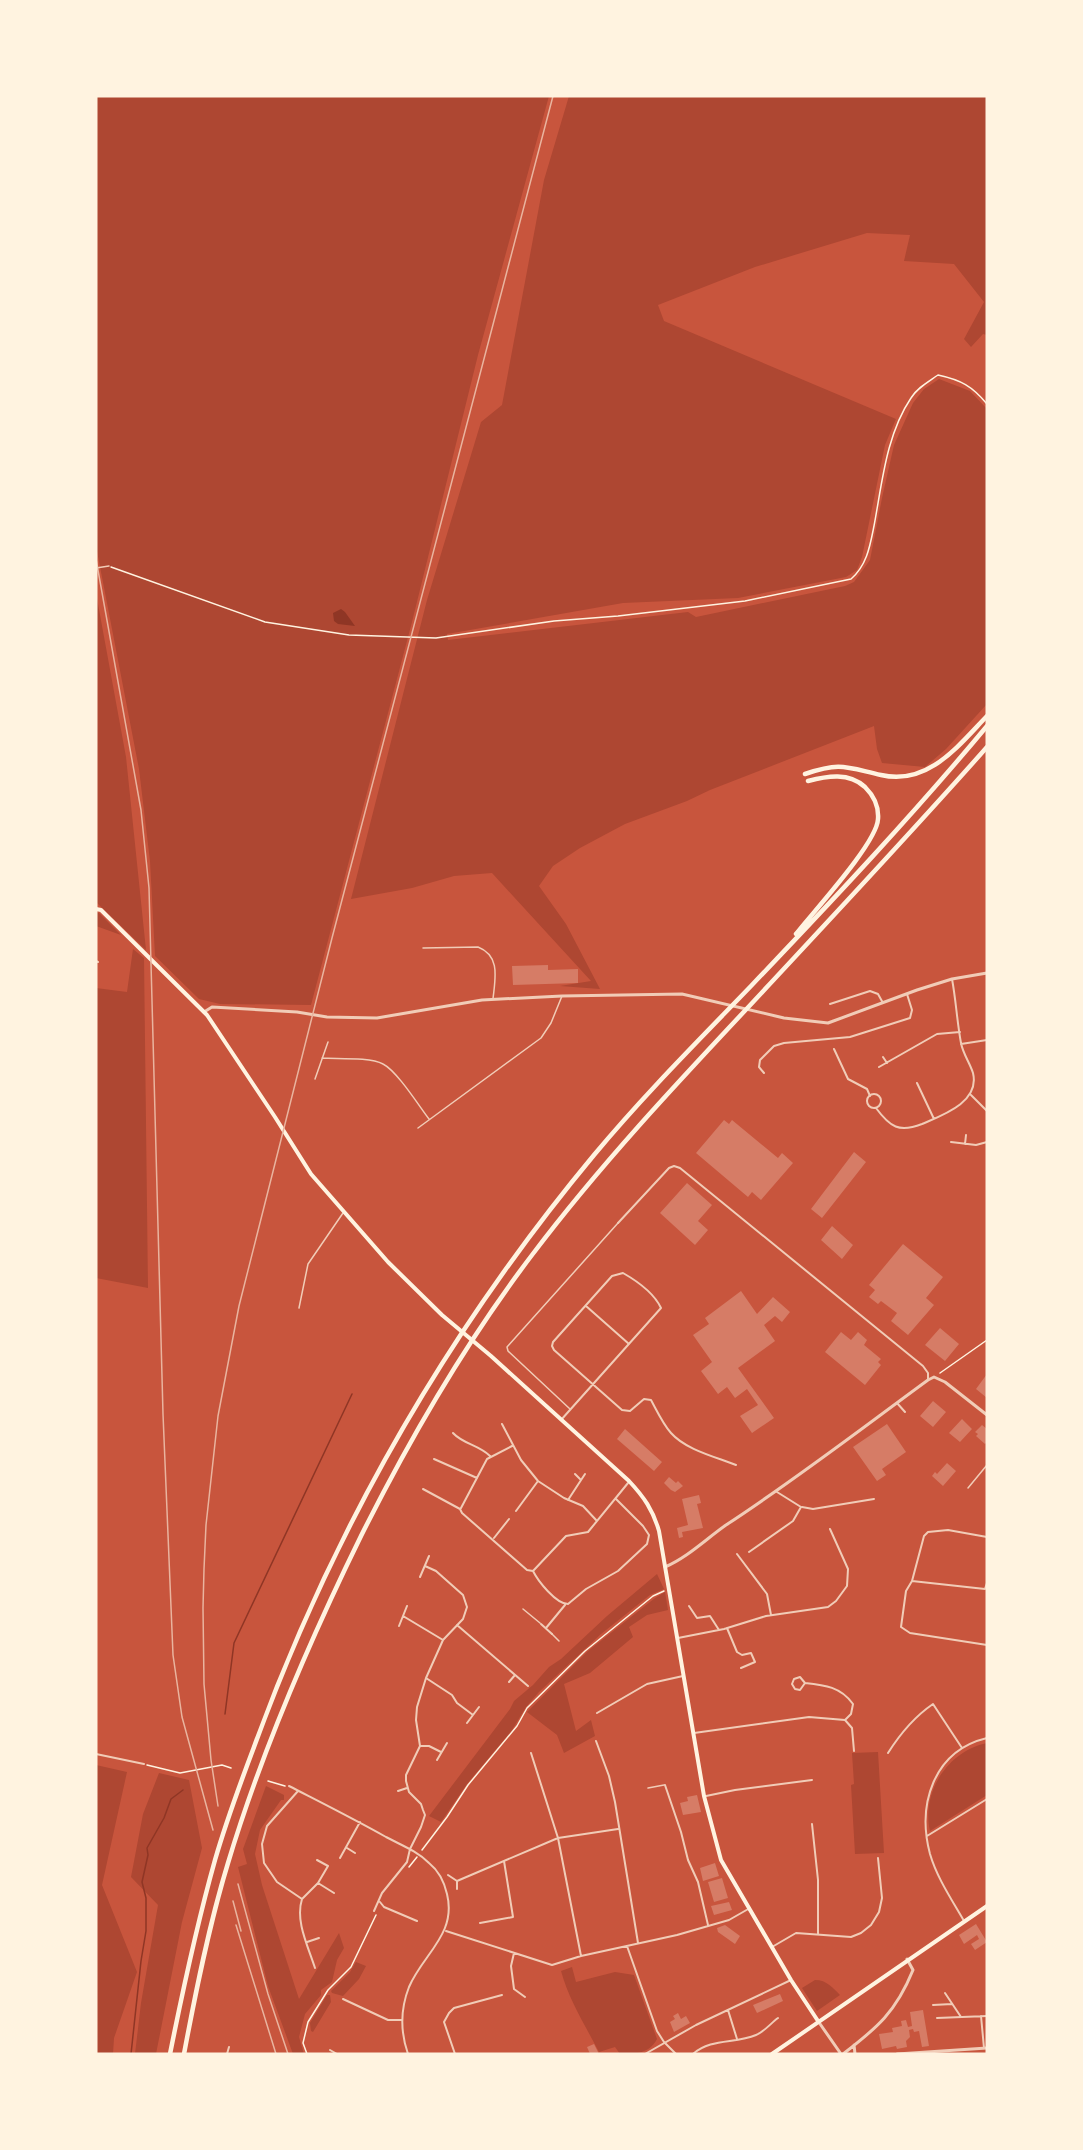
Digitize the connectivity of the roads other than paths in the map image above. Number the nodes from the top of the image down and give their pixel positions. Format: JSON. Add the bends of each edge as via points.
{"nodes":[{"id":1,"x":109,"y":566,"type":"dead end"},
{"id":2,"x":96,"y":568,"type":"edge"},
{"id":3,"x":987,"y":716,"type":"edge"},
{"id":4,"x":987,"y":726,"type":"edge"},
{"id":5,"x":987,"y":747,"type":"edge"},
{"id":6,"x":805,"y":774,"type":"dead end"},
{"id":7,"x":808,"y":781,"type":"dead end"},
{"id":8,"x":96,"y":909,"type":"edge"},
{"id":9,"x":423,"y":948,"type":"dead end"},
{"id":10,"x":771,"y":964,"type":"junction"},
{"id":11,"x":987,"y":973,"type":"edge"},
{"id":12,"x":952,"y":979,"type":"junction"},
{"id":13,"x":907,"y":994,"type":"junction"},
{"id":14,"x":562,"y":996,"type":"junction"},
{"id":15,"x":493,"y":1000,"type":"junction"},
{"id":16,"x":883,"y":1003,"type":"junction"},
{"id":17,"x":830,"y":1004,"type":"dead end"},
{"id":18,"x":204,"y":1012,"type":"junction"},
{"id":19,"x":960,"y":1032,"type":"junction"},
{"id":20,"x":987,"y":1040,"type":"edge"},
{"id":21,"x":328,"y":1042,"type":"dead end"},
{"id":22,"x":961,"y":1044,"type":"junction"},
{"id":23,"x":834,"y":1049,"type":"dead end"},
{"id":24,"x":883,"y":1057,"type":"dead end"},
{"id":25,"x":322,"y":1058,"type":"junction"},
{"id":26,"x":887,"y":1063,"type":"junction"},
{"id":27,"x":879,"y":1067,"type":"dead end"},
{"id":28,"x":764,"y":1073,"type":"dead end"},
{"id":29,"x":315,"y":1079,"type":"dead end"},
{"id":30,"x":917,"y":1083,"type":"dead end"},
{"id":31,"x":925,"y":1089,"type":"dead end"},
{"id":32,"x":921,"y":1091,"type":"junction"},
{"id":33,"x":971,"y":1095,"type":"junction"},
{"id":34,"x":870,"y":1096,"type":"junction"},
{"id":35,"x":876,"y":1108,"type":"junction"},
{"id":36,"x":987,"y":1111,"type":"edge"},
{"id":37,"x":934,"y":1119,"type":"junction"},
{"id":38,"x":429,"y":1120,"type":"junction"},
{"id":39,"x":418,"y":1128,"type":"dead end"},
{"id":40,"x":966,"y":1135,"type":"dead end"},
{"id":41,"x":951,"y":1142,"type":"dead end"},
{"id":42,"x":987,"y":1142,"type":"edge"},
{"id":43,"x":964,"y":1144,"type":"junction"},
{"id":44,"x":343,"y":1213,"type":"junction"},
{"id":45,"x":618,"y":1223,"type":"joint"},
{"id":46,"x":586,"y":1306,"type":"junction"},
{"id":47,"x":299,"y":1308,"type":"dead end"},
{"id":48,"x":629,"y":1344,"type":"junction"},
{"id":49,"x":928,"y":1380,"type":"junction"},
{"id":50,"x":594,"y":1384,"type":"junction"},
{"id":51,"x":897,"y":1403,"type":"junction"},
{"id":52,"x":570,"y":1410,"type":"junction"},
{"id":53,"x":904,"y":1412,"type":"dead end"},
{"id":54,"x":987,"y":1415,"type":"edge"},
{"id":55,"x":561,"y":1420,"type":"junction"},
{"id":56,"x":502,"y":1424,"type":"dead end"},
{"id":57,"x":453,"y":1433,"type":"dead end"},
{"id":58,"x":512,"y":1446,"type":"junction"},
{"id":59,"x":490,"y":1456,"type":"junction"},
{"id":60,"x":434,"y":1459,"type":"dead end"},
{"id":61,"x":736,"y":1465,"type":"dead end"},
{"id":62,"x":987,"y":1465,"type":"edge"},
{"id":63,"x":575,"y":1474,"type":"dead end"},
{"id":64,"x":585,"y":1474,"type":"dead end"},
{"id":65,"x":477,"y":1478,"type":"junction"},
{"id":66,"x":580,"y":1479,"type":"junction"},
{"id":67,"x":629,"y":1481,"type":"junction"},
{"id":68,"x":538,"y":1482,"type":"junction"},
{"id":69,"x":968,"y":1488,"type":"dead end"},
{"id":70,"x":423,"y":1489,"type":"dead end"},
{"id":71,"x":777,"y":1492,"type":"junction"},
{"id":72,"x":616,"y":1499,"type":"junction"},
{"id":73,"x":873,"y":1499,"type":"dead end"},
{"id":74,"x":568,"y":1500,"type":"junction"},
{"id":75,"x":801,"y":1507,"type":"junction"},
{"id":76,"x":460,"y":1509,"type":"junction"},
{"id":77,"x":516,"y":1511,"type":"dead end"},
{"id":78,"x":509,"y":1519,"type":"dead end"},
{"id":79,"x":597,"y":1521,"type":"junction"},
{"id":80,"x":830,"y":1529,"type":"dead end"},
{"id":81,"x":987,"y":1537,"type":"edge"},
{"id":82,"x":493,"y":1539,"type":"junction"},
{"id":83,"x":749,"y":1552,"type":"dead end"},
{"id":84,"x":737,"y":1554,"type":"dead end"},
{"id":85,"x":429,"y":1556,"type":"dead end"},
{"id":86,"x":425,"y":1566,"type":"junction"},
{"id":87,"x":665,"y":1567,"type":"junction"},
{"id":88,"x":532,"y":1571,"type":"junction"},
{"id":89,"x":420,"y":1577,"type":"dead end"},
{"id":90,"x":912,"y":1581,"type":"junction"},
{"id":91,"x":987,"y":1583,"type":"edge"},
{"id":92,"x":565,"y":1605,"type":"junction"},
{"id":93,"x":689,"y":1605,"type":"dead end"},
{"id":94,"x":407,"y":1606,"type":"dead end"},
{"id":95,"x":523,"y":1609,"type":"dead end"},
{"id":96,"x":404,"y":1616,"type":"junction"},
{"id":97,"x":771,"y":1616,"type":"junction"},
{"id":98,"x":541,"y":1624,"type":"joint"},
{"id":99,"x":457,"y":1625,"type":"junction"},
{"id":100,"x":399,"y":1626,"type":"dead end"},
{"id":101,"x":726,"y":1627,"type":"junction"},
{"id":102,"x":546,"y":1628,"type":"junction"},
{"id":103,"x":719,"y":1630,"type":"junction"},
{"id":104,"x":552,"y":1634,"type":"joint"},
{"id":105,"x":678,"y":1638,"type":"junction"},
{"id":106,"x":443,"y":1640,"type":"junction"},
{"id":107,"x":559,"y":1641,"type":"dead end"},
{"id":108,"x":987,"y":1646,"type":"edge"},
{"id":109,"x":741,"y":1668,"type":"dead end"},
{"id":110,"x":515,"y":1675,"type":"junction"},
{"id":111,"x":683,"y":1676,"type":"junction"},
{"id":112,"x":426,"y":1678,"type":"junction"},
{"id":113,"x":509,"y":1682,"type":"dead end"},
{"id":114,"x":805,"y":1683,"type":"junction"},
{"id":115,"x":528,"y":1686,"type":"dead end"},
{"id":116,"x":479,"y":1707,"type":"dead end"},
{"id":117,"x":597,"y":1713,"type":"dead end"},
{"id":118,"x":473,"y":1715,"type":"junction"},
{"id":119,"x":845,"y":1720,"type":"junction"},
{"id":120,"x":467,"y":1723,"type":"dead end"},
{"id":121,"x":693,"y":1733,"type":"junction"},
{"id":122,"x":987,"y":1738,"type":"edge"},
{"id":123,"x":596,"y":1740,"type":"dead end"},
{"id":124,"x":447,"y":1743,"type":"dead end"},
{"id":125,"x":420,"y":1746,"type":"junction"},
{"id":126,"x":963,"y":1749,"type":"junction"},
{"id":127,"x":854,"y":1751,"type":"dead end"},
{"id":128,"x":441,"y":1752,"type":"junction"},
{"id":129,"x":531,"y":1753,"type":"dead end"},
{"id":130,"x":888,"y":1753,"type":"dead end"},
{"id":131,"x":96,"y":1754,"type":"edge"},
{"id":132,"x":437,"y":1760,"type":"dead end"},
{"id":133,"x":144,"y":1764,"type":"road end"},
{"id":134,"x":812,"y":1780,"type":"dead end"},
{"id":135,"x":665,"y":1785,"type":"joint"},
{"id":136,"x":289,"y":1786,"type":"road end"},
{"id":137,"x":408,"y":1788,"type":"junction"},
{"id":138,"x":648,"y":1788,"type":"dead end"},
{"id":139,"x":298,"y":1791,"type":"junction"},
{"id":140,"x":398,"y":1791,"type":"dead end"},
{"id":141,"x":704,"y":1796,"type":"junction"},
{"id":142,"x":987,"y":1799,"type":"edge"},
{"id":143,"x":360,"y":1822,"type":"junction"},
{"id":144,"x":812,"y":1824,"type":"dead end"},
{"id":145,"x":618,"y":1829,"type":"junction"},
{"id":146,"x":927,"y":1836,"type":"junction"},
{"id":147,"x":558,"y":1838,"type":"junction"},
{"id":148,"x":346,"y":1848,"type":"junction"},
{"id":149,"x":410,"y":1849,"type":"junction"},
{"id":150,"x":355,"y":1853,"type":"dead end"},
{"id":151,"x":340,"y":1858,"type":"dead end"},
{"id":152,"x":878,"y":1858,"type":"dead end"},
{"id":153,"x":317,"y":1860,"type":"dead end"},
{"id":154,"x":504,"y":1861,"type":"junction"},
{"id":155,"x":448,"y":1875,"type":"dead end"},
{"id":156,"x":457,"y":1881,"type":"junction"},
{"id":157,"x":318,"y":1883,"type":"junction"},
{"id":158,"x":457,"y":1889,"type":"dead end"},
{"id":159,"x":334,"y":1893,"type":"dead end"},
{"id":160,"x":302,"y":1899,"type":"junction"},
{"id":161,"x":380,"y":1901,"type":"junction"},
{"id":162,"x":987,"y":1906,"type":"edge"},
{"id":163,"x":750,"y":1908,"type":"junction"},
{"id":164,"x":374,"y":1911,"type":"dead end"},
{"id":165,"x":417,"y":1921,"type":"dead end"},
{"id":166,"x":964,"y":1921,"type":"junction"},
{"id":167,"x":480,"y":1923,"type":"dead end"},
{"id":168,"x":708,"y":1926,"type":"junction"},
{"id":169,"x":445,"y":1930,"type":"junction"},
{"id":170,"x":818,"y":1934,"type":"junction"},
{"id":171,"x":319,"y":1938,"type":"dead end"},
{"id":172,"x":307,"y":1942,"type":"junction"},
{"id":173,"x":638,"y":1944,"type":"junction"},
{"id":174,"x":627,"y":1946,"type":"junction"},
{"id":175,"x":772,"y":1947,"type":"junction"},
{"id":176,"x":514,"y":1953,"type":"junction"},
{"id":177,"x":581,"y":1956,"type":"junction"},
{"id":178,"x":907,"y":1959,"type":"junction"},
{"id":179,"x":315,"y":1968,"type":"dead end"},
{"id":180,"x":791,"y":1980,"type":"junction"},
{"id":181,"x":945,"y":1993,"type":"dead end"},
{"id":182,"x":502,"y":1995,"type":"dead end"},
{"id":183,"x":525,"y":1997,"type":"dead end"},
{"id":184,"x":344,"y":1999,"type":"dead end"},
{"id":185,"x":952,"y":2004,"type":"junction"},
{"id":186,"x":933,"y":2005,"type":"dead end"},
{"id":187,"x":728,"y":2010,"type":"junction"},
{"id":188,"x":981,"y":2016,"type":"junction"},
{"id":189,"x":987,"y":2016,"type":"edge"},
{"id":190,"x":961,"y":2017,"type":"junction"},
{"id":191,"x":778,"y":2018,"type":"dead end"},
{"id":192,"x":937,"y":2018,"type":"dead end"},
{"id":193,"x":401,"y":2020,"type":"junction"},
{"id":194,"x":818,"y":2021,"type":"junction"},
{"id":195,"x":737,"y":2039,"type":"junction"},
{"id":196,"x":664,"y":2042,"type":"junction"},
{"id":197,"x":854,"y":2045,"type":"junction"},
{"id":198,"x":229,"y":2047,"type":"dead end"},
{"id":199,"x":986,"y":2048,"type":"edge"},
{"id":200,"x":330,"y":2050,"type":"dead end"},
{"id":201,"x":952,"y":2052,"type":"edge"},
{"id":202,"x":170,"y":2054,"type":"edge"},
{"id":203,"x":184,"y":2054,"type":"edge"},
{"id":204,"x":227,"y":2054,"type":"edge"},
{"id":205,"x":337,"y":2054,"type":"edge"},
{"id":206,"x":408,"y":2054,"type":"edge"},
{"id":207,"x":455,"y":2054,"type":"edge"},
{"id":208,"x":645,"y":2054,"type":"edge"},
{"id":209,"x":676,"y":2054,"type":"edge"},
{"id":210,"x":693,"y":2054,"type":"edge"},
{"id":211,"x":772,"y":2054,"type":"edge"},
{"id":212,"x":842,"y":2054,"type":"edge"},
{"id":213,"x":855,"y":2054,"type":"edge"},
{"id":214,"x":897,"y":2054,"type":"edge"}],
"edges":[{"from":1,"to":2,"type":"lane"},
{"from":3,"to":6,"type":"highway","via":[[946,758],[927,771],[907,777],[882,776],[835,766]]},
{"from":4,"to":10,"type":"highway","via":[[874,855]]},
{"from":5,"to":203,"type":"highway","via":[[638,1126],[531,1256],[462,1354],[397,1465],[291,1686],[228,1865]]},
{"from":7,"to":10,"type":"highway","via":[[840,776],[860,782],[878,806],[878,821],[868,844]]},
{"from":8,"to":18,"type":"main road","via":[[109,917]]},
{"from":9,"to":15,"type":"lane","via":[[486,950],[496,966]]},
{"from":10,"to":202,"type":"highway","via":[[595,1154],[521,1248],[452,1346],[382,1462],[315,1596],[244,1772],[204,1902]]},
{"from":11,"to":12,"type":"street"},
{"from":12,"to":13,"type":"street"},
{"from":12,"to":19,"type":"street"},
{"from":13,"to":16,"type":"street"},
{"from":13,"to":28,"type":"street","via":[[910,1018],[850,1037],[774,1046],[760,1060],[759,1067]]},
{"from":14,"to":15,"type":"street"},
{"from":14,"to":16,"type":"street","via":[[682,994],[784,1018],[828,1023]]},
{"from":14,"to":38,"type":"lane","via":[[541,1038]]},
{"from":15,"to":18,"type":"street","via":[[377,1018],[212,1007]]},
{"from":16,"to":17,"type":"street","via":[[878,994],[870,991]]},
{"from":18,"to":44,"type":"main road","via":[[311,1174]]},
{"from":19,"to":22,"type":"street"},
{"from":19,"to":26,"type":"street","via":[[937,1034]]},
{"from":20,"to":22,"type":"street"},
{"from":21,"to":25,"type":"lane"},
{"from":22,"to":33,"type":"street","via":[[974,1081]]},
{"from":23,"to":34,"type":"street","via":[[848,1079],[867,1089]]},
{"from":24,"to":26,"type":"street"},
{"from":25,"to":29,"type":"lane"},
{"from":25,"to":38,"type":"lane","via":[[384,1064]]},
{"from":26,"to":27,"type":"street"},
{"from":30,"to":32,"type":"street"},
{"from":31,"to":32,"type":"street"},
{"from":32,"to":37,"type":"street"},
{"from":33,"to":36,"type":"street"},
{"from":33,"to":37,"type":"street"},
{"from":34,"to":35,"type":"street","via":[[867,1104]]},
{"from":34,"to":35,"type":"street","via":[[880,1098]]},
{"from":35,"to":37,"type":"street","via":[[887,1123],[897,1127],[910,1129]]},
{"from":38,"to":39,"type":"lane"},
{"from":40,"to":43,"type":"street"},
{"from":41,"to":43,"type":"street"},
{"from":42,"to":43,"type":"street"},
{"from":44,"to":47,"type":"lane","via":[[308,1264]]},
{"from":44,"to":55,"type":"main road","via":[[442,1315]]},
{"from":45,"to":49,"type":"street","via":[[669,1168],[680,1168],[923,1366]]},
{"from":45,"to":52,"type":"lane","via":[[507,1347]]},
{"from":46,"to":48,"type":"street"},
{"from":46,"to":48,"type":"street","via":[[617,1274],[623,1273],[636,1281],[661,1308]]},
{"from":46,"to":50,"type":"street","via":[[552,1346]]},
{"from":48,"to":50,"type":"street"},
{"from":49,"to":51,"type":"street"},
{"from":49,"to":54,"type":"street","via":[[934,1377],[945,1382]]},
{"from":50,"to":52,"type":"street"},
{"from":50,"to":61,"type":"street","via":[[626,1412],[644,1399],[651,1400],[679,1440]]},
{"from":51,"to":53,"type":"street"},
{"from":51,"to":71,"type":"street"},
{"from":52,"to":55,"type":"street"},
{"from":55,"to":67,"type":"main road"},
{"from":56,"to":58,"type":"street"},
{"from":57,"to":59,"type":"street"},
{"from":58,"to":59,"type":"street"},
{"from":58,"to":68,"type":"street"},
{"from":59,"to":65,"type":"street"},
{"from":60,"to":65,"type":"street"},
{"from":62,"to":69,"type":"lane"},
{"from":63,"to":66,"type":"street"},
{"from":64,"to":66,"type":"street"},
{"from":65,"to":76,"type":"street"},
{"from":66,"to":74,"type":"street"},
{"from":67,"to":72,"type":"street"},
{"from":67,"to":87,"type":"main road","via":[[655,1514]]},
{"from":68,"to":74,"type":"street"},
{"from":68,"to":77,"type":"street"},
{"from":70,"to":76,"type":"street"},
{"from":71,"to":75,"type":"street"},
{"from":71,"to":87,"type":"street"},
{"from":72,"to":79,"type":"street"},
{"from":72,"to":92,"type":"street","via":[[644,1526],[648,1544],[613,1575]]},
{"from":73,"to":75,"type":"street","via":[[813,1509]]},
{"from":74,"to":79,"type":"street","via":[[583,1506]]},
{"from":75,"to":83,"type":"street","via":[[794,1521]]},
{"from":76,"to":82,"type":"street"},
{"from":78,"to":82,"type":"street"},
{"from":79,"to":88,"type":"street","via":[[588,1532],[566,1536]]},
{"from":80,"to":97,"type":"street","via":[[848,1569],[847,1586],[828,1607]]},
{"from":81,"to":90,"type":"street","via":[[948,1530],[928,1532]]},
{"from":82,"to":88,"type":"street"},
{"from":84,"to":97,"type":"street","via":[[766,1594]]},
{"from":85,"to":86,"type":"street"},
{"from":86,"to":89,"type":"street"},
{"from":86,"to":99,"type":"street","via":[[463,1595],[467,1607]]},
{"from":87,"to":105,"type":"main road"},
{"from":88,"to":92,"type":"street"},
{"from":90,"to":91,"type":"street","via":[[985,1589]]},
{"from":90,"to":108,"type":"street","via":[[906,1591],[901,1627],[910,1634]]},
{"from":92,"to":102,"type":"street"},
{"from":93,"to":103,"type":"street","via":[[697,1618],[710,1616]]},
{"from":94,"to":96,"type":"street"},
{"from":95,"to":98,"type":"lane"},
{"from":96,"to":100,"type":"street"},
{"from":96,"to":106,"type":"street"},
{"from":97,"to":101,"type":"street"},
{"from":98,"to":102,"type":"street"},
{"from":99,"to":106,"type":"street"},
{"from":99,"to":110,"type":"street"},
{"from":101,"to":103,"type":"street"},
{"from":101,"to":109,"type":"street","via":[[737,1652],[751,1653],[755,1662]]},
{"from":102,"to":104,"type":"street"},
{"from":103,"to":105,"type":"street"},
{"from":104,"to":107,"type":"lane"},
{"from":105,"to":111,"type":"main road"},
{"from":106,"to":112,"type":"street"},
{"from":110,"to":113,"type":"street"},
{"from":110,"to":115,"type":"street"},
{"from":111,"to":117,"type":"street","via":[[647,1684]]},
{"from":111,"to":121,"type":"main road"},
{"from":112,"to":118,"type":"street"},
{"from":112,"to":125,"type":"street","via":[[417,1707]]},
{"from":114,"to":114,"type":"street","via":[[798,1690],[792,1684],[798,1677]]},
{"from":114,"to":119,"type":"street","via":[[834,1687],[846,1694],[853,1704]]},
{"from":116,"to":118,"type":"street"},
{"from":118,"to":120,"type":"street"},
{"from":119,"to":121,"type":"street","via":[[809,1717]]},
{"from":119,"to":127,"type":"street","via":[[852,1728]]},
{"from":121,"to":141,"type":"main road"},
{"from":122,"to":126,"type":"street"},
{"from":123,"to":145,"type":"street","via":[[609,1776]]},
{"from":124,"to":128,"type":"street"},
{"from":125,"to":128,"type":"street"},
{"from":125,"to":137,"type":"street","via":[[406,1775]]},
{"from":126,"to":130,"type":"street","via":[[933,1704],[919,1714]]},
{"from":126,"to":146,"type":"street","via":[[948,1760],[927,1797]]},
{"from":128,"to":132,"type":"street"},
{"from":129,"to":147,"type":"street"},
{"from":131,"to":133,"type":"street"},
{"from":134,"to":141,"type":"street"},
{"from":135,"to":138,"type":"lane"},
{"from":135,"to":168,"type":"street","via":[[698,1882]]},
{"from":136,"to":139,"type":"street"},
{"from":137,"to":140,"type":"street"},
{"from":137,"to":149,"type":"street","via":[[425,1815]]},
{"from":139,"to":143,"type":"street"},
{"from":139,"to":160,"type":"street","via":[[267,1826],[262,1844],[264,1863],[277,1882]]},
{"from":141,"to":163,"type":"main road","via":[[721,1860]]},
{"from":142,"to":146,"type":"street"},
{"from":143,"to":148,"type":"street"},
{"from":143,"to":149,"type":"street"},
{"from":144,"to":170,"type":"street"},
{"from":145,"to":147,"type":"street"},
{"from":145,"to":173,"type":"street"},
{"from":146,"to":166,"type":"street","via":[[940,1877]]},
{"from":147,"to":154,"type":"street"},
{"from":147,"to":177,"type":"street"},
{"from":148,"to":150,"type":"street"},
{"from":148,"to":151,"type":"street"},
{"from":149,"to":161,"type":"street","via":[[407,1862]]},
{"from":149,"to":169,"type":"street","via":[[438,1870],[446,1886],[450,1908]]},
{"from":152,"to":170,"type":"street","via":[[882,1899],[871,1925],[851,1936]]},
{"from":153,"to":157,"type":"street","via":[[328,1866]]},
{"from":154,"to":156,"type":"street"},
{"from":154,"to":167,"type":"street","via":[[513,1917]]},
{"from":155,"to":156,"type":"street"},
{"from":156,"to":158,"type":"street"},
{"from":157,"to":159,"type":"street"},
{"from":157,"to":160,"type":"street"},
{"from":160,"to":172,"type":"street","via":[[299,1909]]},
{"from":161,"to":164,"type":"street"},
{"from":161,"to":165,"type":"street"},
{"from":162,"to":166,"type":"main road"},
{"from":163,"to":168,"type":"street"},
{"from":163,"to":175,"type":"main road"},
{"from":166,"to":178,"type":"main road"},
{"from":168,"to":173,"type":"street"},
{"from":169,"to":176,"type":"street"},
{"from":169,"to":193,"type":"street","via":[[410,1986]]},
{"from":170,"to":175,"type":"street","via":[[796,1933]]},
{"from":171,"to":172,"type":"street"},
{"from":172,"to":179,"type":"street"},
{"from":173,"to":174,"type":"street"},
{"from":174,"to":177,"type":"street"},
{"from":174,"to":196,"type":"street"},
{"from":175,"to":180,"type":"main road"},
{"from":176,"to":177,"type":"street","via":[[552,1965]]},
{"from":176,"to":183,"type":"street","via":[[514,1989]]},
{"from":178,"to":194,"type":"main road"},
{"from":178,"to":197,"type":"street","via":[[913,1970],[891,2011]]},
{"from":180,"to":187,"type":"street"},
{"from":180,"to":194,"type":"main road"},
{"from":181,"to":185,"type":"street"},
{"from":182,"to":207,"type":"street","via":[[453,2008],[448,2013],[444,2022]]},
{"from":184,"to":193,"type":"street","via":[[388,2020]]},
{"from":185,"to":186,"type":"street"},
{"from":185,"to":190,"type":"street"},
{"from":187,"to":195,"type":"street"},
{"from":187,"to":196,"type":"street"},
{"from":188,"to":189,"type":"street"},
{"from":188,"to":190,"type":"street"},
{"from":188,"to":199,"type":"street"},
{"from":190,"to":192,"type":"street"},
{"from":191,"to":195,"type":"street","via":[[757,2035]]},
{"from":193,"to":206,"type":"street"},
{"from":194,"to":211,"type":"main road"},
{"from":194,"to":212,"type":"street"},
{"from":195,"to":210,"type":"street","via":[[706,2045]]},
{"from":196,"to":208,"type":"street"},
{"from":196,"to":209,"type":"street"},
{"from":197,"to":212,"type":"street"},
{"from":197,"to":213,"type":"street"},
{"from":198,"to":204,"type":"street"},
{"from":199,"to":201,"type":"street"},
{"from":200,"to":205,"type":"street"},
{"from":201,"to":214,"type":"street"}]}
